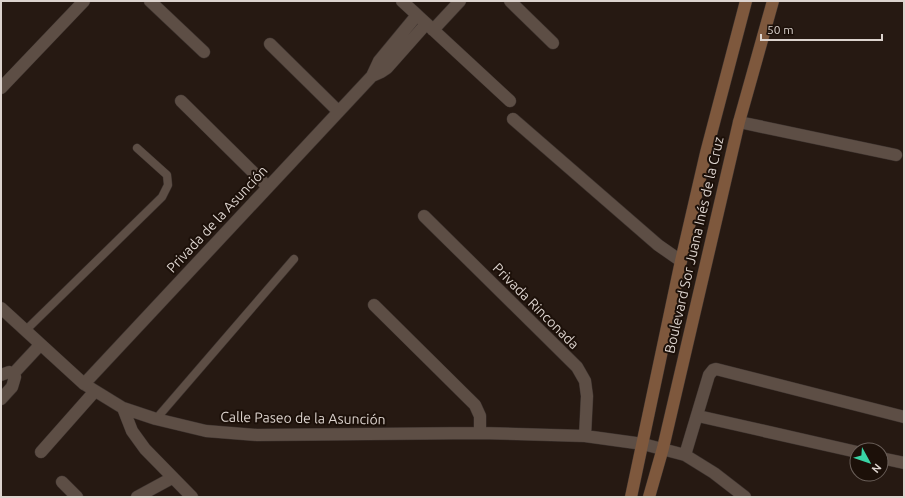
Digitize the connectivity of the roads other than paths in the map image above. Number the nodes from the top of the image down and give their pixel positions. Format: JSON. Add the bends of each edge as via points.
{"nodes":[{"id":1,"x":84,"y":1,"type":"edge"},
{"id":2,"x":150,"y":1,"type":"edge"},
{"id":3,"x":402,"y":1,"type":"edge"},
{"id":4,"x":460,"y":1,"type":"edge"},
{"id":5,"x":510,"y":1,"type":"edge"},
{"id":6,"x":746,"y":1,"type":"edge"},
{"id":7,"x":773,"y":1,"type":"edge"},
{"id":8,"x":418,"y":16,"type":"junction"},
{"id":9,"x":430,"y":27,"type":"junction"},
{"id":10,"x":553,"y":43,"type":"dead end"},
{"id":11,"x":270,"y":44,"type":"dead end"},
{"id":12,"x":204,"y":52,"type":"dead end"},
{"id":13,"x":372,"y":76,"type":"junction"},
{"id":14,"x":1,"y":88,"type":"edge"},
{"id":15,"x":181,"y":101,"type":"dead end"},
{"id":16,"x":510,"y":101,"type":"dead end"},
{"id":17,"x":338,"y":111,"type":"junction"},
{"id":18,"x":514,"y":119,"type":"dead end"},
{"id":19,"x":739,"y":122,"type":"junction"},
{"id":20,"x":137,"y":148,"type":"dead end"},
{"id":21,"x":896,"y":155,"type":"dead end"},
{"id":22,"x":268,"y":187,"type":"junction"},
{"id":23,"x":424,"y":216,"type":"dead end"},
{"id":24,"x":294,"y":259,"type":"dead end"},
{"id":25,"x":681,"y":261,"type":"junction"},
{"id":26,"x":374,"y":305,"type":"dead end"},
{"id":27,"x":1,"y":308,"type":"edge"},
{"id":28,"x":25,"y":331,"type":"junction"},
{"id":29,"x":40,"y":345,"type":"junction"},
{"id":30,"x":7,"y":374,"type":"edge"},
{"id":31,"x":84,"y":384,"type":"junction"},
{"id":32,"x":95,"y":391,"type":"junction"},
{"id":33,"x":1,"y":399,"type":"edge"},
{"id":34,"x":123,"y":408,"type":"junction"},
{"id":35,"x":698,"y":416,"type":"junction"},
{"id":36,"x":904,"y":417,"type":"edge"},
{"id":37,"x":156,"y":419,"type":"junction"},
{"id":38,"x":480,"y":433,"type":"junction"},
{"id":39,"x":585,"y":436,"type":"junction"},
{"id":40,"x":643,"y":444,"type":"junction"},
{"id":41,"x":662,"y":448,"type":"junction"},
{"id":42,"x":849,"y":450,"type":"edge"},
{"id":43,"x":41,"y":452,"type":"dead end"},
{"id":44,"x":686,"y":455,"type":"junction"},
{"id":45,"x":889,"y":460,"type":"edge"},
{"id":46,"x":904,"y":463,"type":"edge"},
{"id":47,"x":172,"y":478,"type":"junction"},
{"id":48,"x":62,"y":482,"type":"dead end"},
{"id":49,"x":77,"y":497,"type":"edge"},
{"id":50,"x":137,"y":497,"type":"edge"},
{"id":51,"x":192,"y":497,"type":"edge"},
{"id":52,"x":631,"y":497,"type":"edge"},
{"id":53,"x":649,"y":497,"type":"edge"},
{"id":54,"x":745,"y":497,"type":"edge"}],
"edges":[{"from":1,"to":14,"type":"street"},
{"from":2,"to":12,"type":"street"},
{"from":3,"to":8,"type":"street"},
{"from":4,"to":9,"type":"street","name":"Privada de la Asunción"},
{"from":5,"to":10,"type":"street"},
{"from":6,"to":25,"type":"main road","name":"Boulevard Sor Juana Inés de la Cruz"},
{"from":7,"to":19,"type":"main road","name":"Boulevard Sor Juana Inés de la Cruz"},
{"from":8,"to":9,"type":"street"},
{"from":8,"to":13,"type":"street","name":"Privada de la Asunción","via":[[379,61]]},
{"from":9,"to":13,"type":"street","name":"Privada de la Asunción","via":[[387,68]]},
{"from":9,"to":16,"type":"street"},
{"from":11,"to":17,"type":"street"},
{"from":13,"to":17,"type":"street","name":"Privada de la Asunción"},
{"from":15,"to":22,"type":"street"},
{"from":17,"to":22,"type":"street","name":"Privada de la Asunción"},
{"from":18,"to":25,"type":"street","via":[[658,245]]},
{"from":19,"to":21,"type":"street"},
{"from":19,"to":41,"type":"main road","name":"Boulevard Sor Juana Inés de la Cruz"},
{"from":20,"to":28,"type":"lane","via":[[166,175],[168,185],[162,197]]},
{"from":22,"to":31,"type":"street","name":"Privada de la Asunción"},
{"from":23,"to":39,"type":"street","name":"Privada Rinconada","via":[[577,367],[585,381],[587,396]]},
{"from":24,"to":37,"type":"lane"},
{"from":25,"to":40,"type":"main road","name":"Boulevard Sor Juana Inés de la Cruz"},
{"from":26,"to":38,"type":"street","via":[[475,405],[480,416]]},
{"from":27,"to":28,"type":"street","name":"Calle Paseo de la Asunción"},
{"from":28,"to":29,"type":"street","name":"Calle Paseo de la Asunción"},
{"from":29,"to":30,"type":"street"},
{"from":29,"to":31,"type":"street","name":"Calle Paseo de la Asunción"},
{"from":30,"to":33,"type":"street","via":[[14,382]]},
{"from":31,"to":32,"type":"street","name":"Calle Paseo de la Asunción"},
{"from":32,"to":34,"type":"street","name":"Calle Paseo de la Asunción"},
{"from":32,"to":43,"type":"street"},
{"from":34,"to":37,"type":"street","name":"Calle Paseo de la Asunción"},
{"from":34,"to":47,"type":"street","via":[[132,431]]},
{"from":35,"to":36,"type":"street","via":[[710,375],[716,369]]},
{"from":35,"to":42,"type":"street"},
{"from":35,"to":44,"type":"street"},
{"from":37,"to":38,"type":"street","name":"Calle Paseo de la Asunción","via":[[206,431],[257,435]]},
{"from":38,"to":39,"type":"street","name":"Calle Paseo de la Asunción"},
{"from":39,"to":40,"type":"street","name":"Calle Paseo de la Asunción"},
{"from":40,"to":41,"type":"street"},
{"from":40,"to":52,"type":"main road","name":"Boulevard Sor Juana Inés de la Cruz"},
{"from":41,"to":44,"type":"street"},
{"from":41,"to":53,"type":"main road","name":"Boulevard Sor Juana Inés de la Cruz"},
{"from":44,"to":54,"type":"street"},
{"from":45,"to":46,"type":"street"},
{"from":47,"to":50,"type":"street"},
{"from":47,"to":51,"type":"street"},
{"from":48,"to":49,"type":"street"}]}
